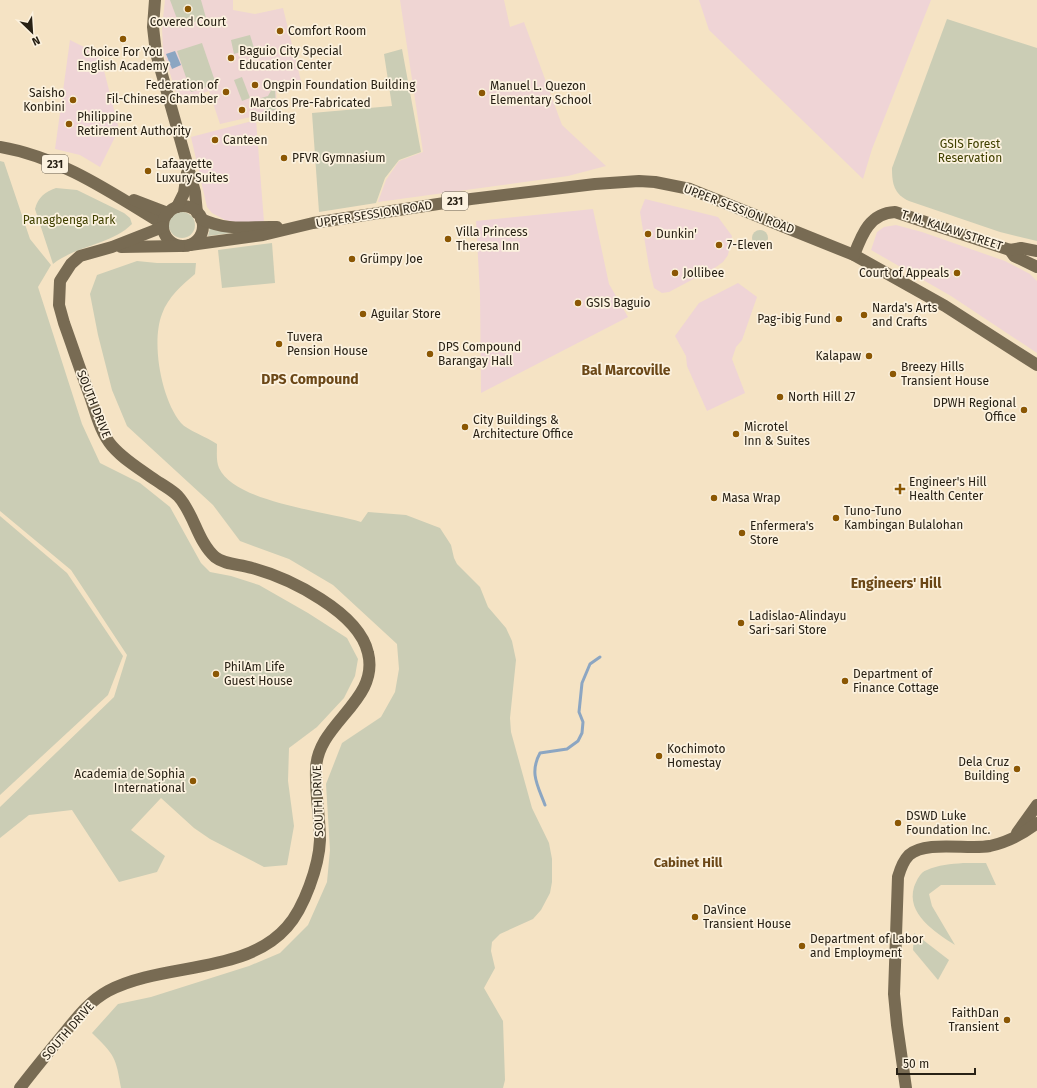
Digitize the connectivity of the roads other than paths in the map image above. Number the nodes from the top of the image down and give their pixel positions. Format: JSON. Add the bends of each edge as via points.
{"nodes":[{"id":1,"x":155,"y":0,"type":"edge"},
{"id":2,"x":0,"y":147,"type":"edge"},
{"id":3,"x":188,"y":169,"type":"junction"},
{"id":4,"x":199,"y":216,"type":"junction"},
{"id":5,"x":168,"y":218,"type":"junction"},
{"id":6,"x":290,"y":228,"type":"junction"},
{"id":7,"x":859,"y":241,"type":"junction"},
{"id":8,"x":185,"y":246,"type":"junction"},
{"id":9,"x":112,"y":247,"type":"junction"},
{"id":10,"x":842,"y":250,"type":"junction"},
{"id":11,"x":1010,"y":250,"type":"junction"},
{"id":12,"x":1037,"y":251,"type":"edge"},
{"id":13,"x":854,"y":255,"type":"junction"},
{"id":14,"x":1037,"y":267,"type":"edge"},
{"id":15,"x":1037,"y":365,"type":"edge"},
{"id":16,"x":1036,"y":814,"type":"edge"},
{"id":17,"x":20,"y":1088,"type":"edge"},
{"id":18,"x":906,"y":1088,"type":"edge"}],
"edges":[{"from":1,"to":3,"type":"main road","via":[[153,27],[156,53]]},
{"from":2,"to":5,"type":"main road","number":"231","via":[[45,159]]},
{"from":3,"to":4,"type":"main road"},
{"from":3,"to":5,"type":"main road","via":[[186,187]]},
{"from":4,"to":5,"type":"main road","number":"231","via":[[187,207]]},
{"from":4,"to":6,"type":"main road","name":"UPPER SESSION ROAD","number":"231","via":[[220,227]]},
{"from":4,"to":8,"type":"main road","via":[[203,227],[201,234],[197,240]]},
{"from":5,"to":8,"type":"main road","via":[[168,240]]},
{"from":5,"to":9,"type":"main road","name":"SOUTH DRIVE"},
{"from":6,"to":8,"type":"main road","name":"UPPER SESSION ROAD","number":"231","via":[[263,235]]},
{"from":6,"to":10,"type":"main road","name":"UPPER SESSION ROAD","number":"231","via":[[471,199],[639,181],[666,183],[690,189]]},
{"from":7,"to":10,"type":"main road"},
{"from":7,"to":11,"type":"main road","name":"T. M. KALAW STREET","via":[[870,222],[876,217],[895,212]]},
{"from":7,"to":13,"type":"main road","name":"T. M. KALAW STREET"},
{"from":8,"to":9,"type":"main road","name":"SOUTH DRIVE"},
{"from":9,"to":17,"type":"main road","name":"SOUTH DRIVE","via":[[80,256],[71,264],[60,281],[59,291],[59,305],[64,323],[104,434],[122,456],[177,494],[216,558],[272,574],[303,589],[334,609],[352,625],[363,639],[370,671],[363,690],[319,750],[316,767],[319,853],[308,889],[297,914],[287,927],[268,944],[236,958],[148,975],[108,991],[89,1003]]},
{"from":10,"to":13,"type":"main road","name":"UPPER SESSION ROAD","number":"231"},
{"from":11,"to":12,"type":"main road","name":"T. M. KALAW STREET","via":[[1021,248]]},
{"from":11,"to":14,"type":"main road","name":"T. M. KALAW STREET","via":[[1014,256]]},
{"from":13,"to":15,"type":"main road","name":"UPPER SESSION ROAD","number":"231","via":[[945,306]]},
{"from":16,"to":18,"type":"main road","via":[[1012,839],[989,846],[920,850],[908,856],[902,865],[898,877],[894,994]]}]}
